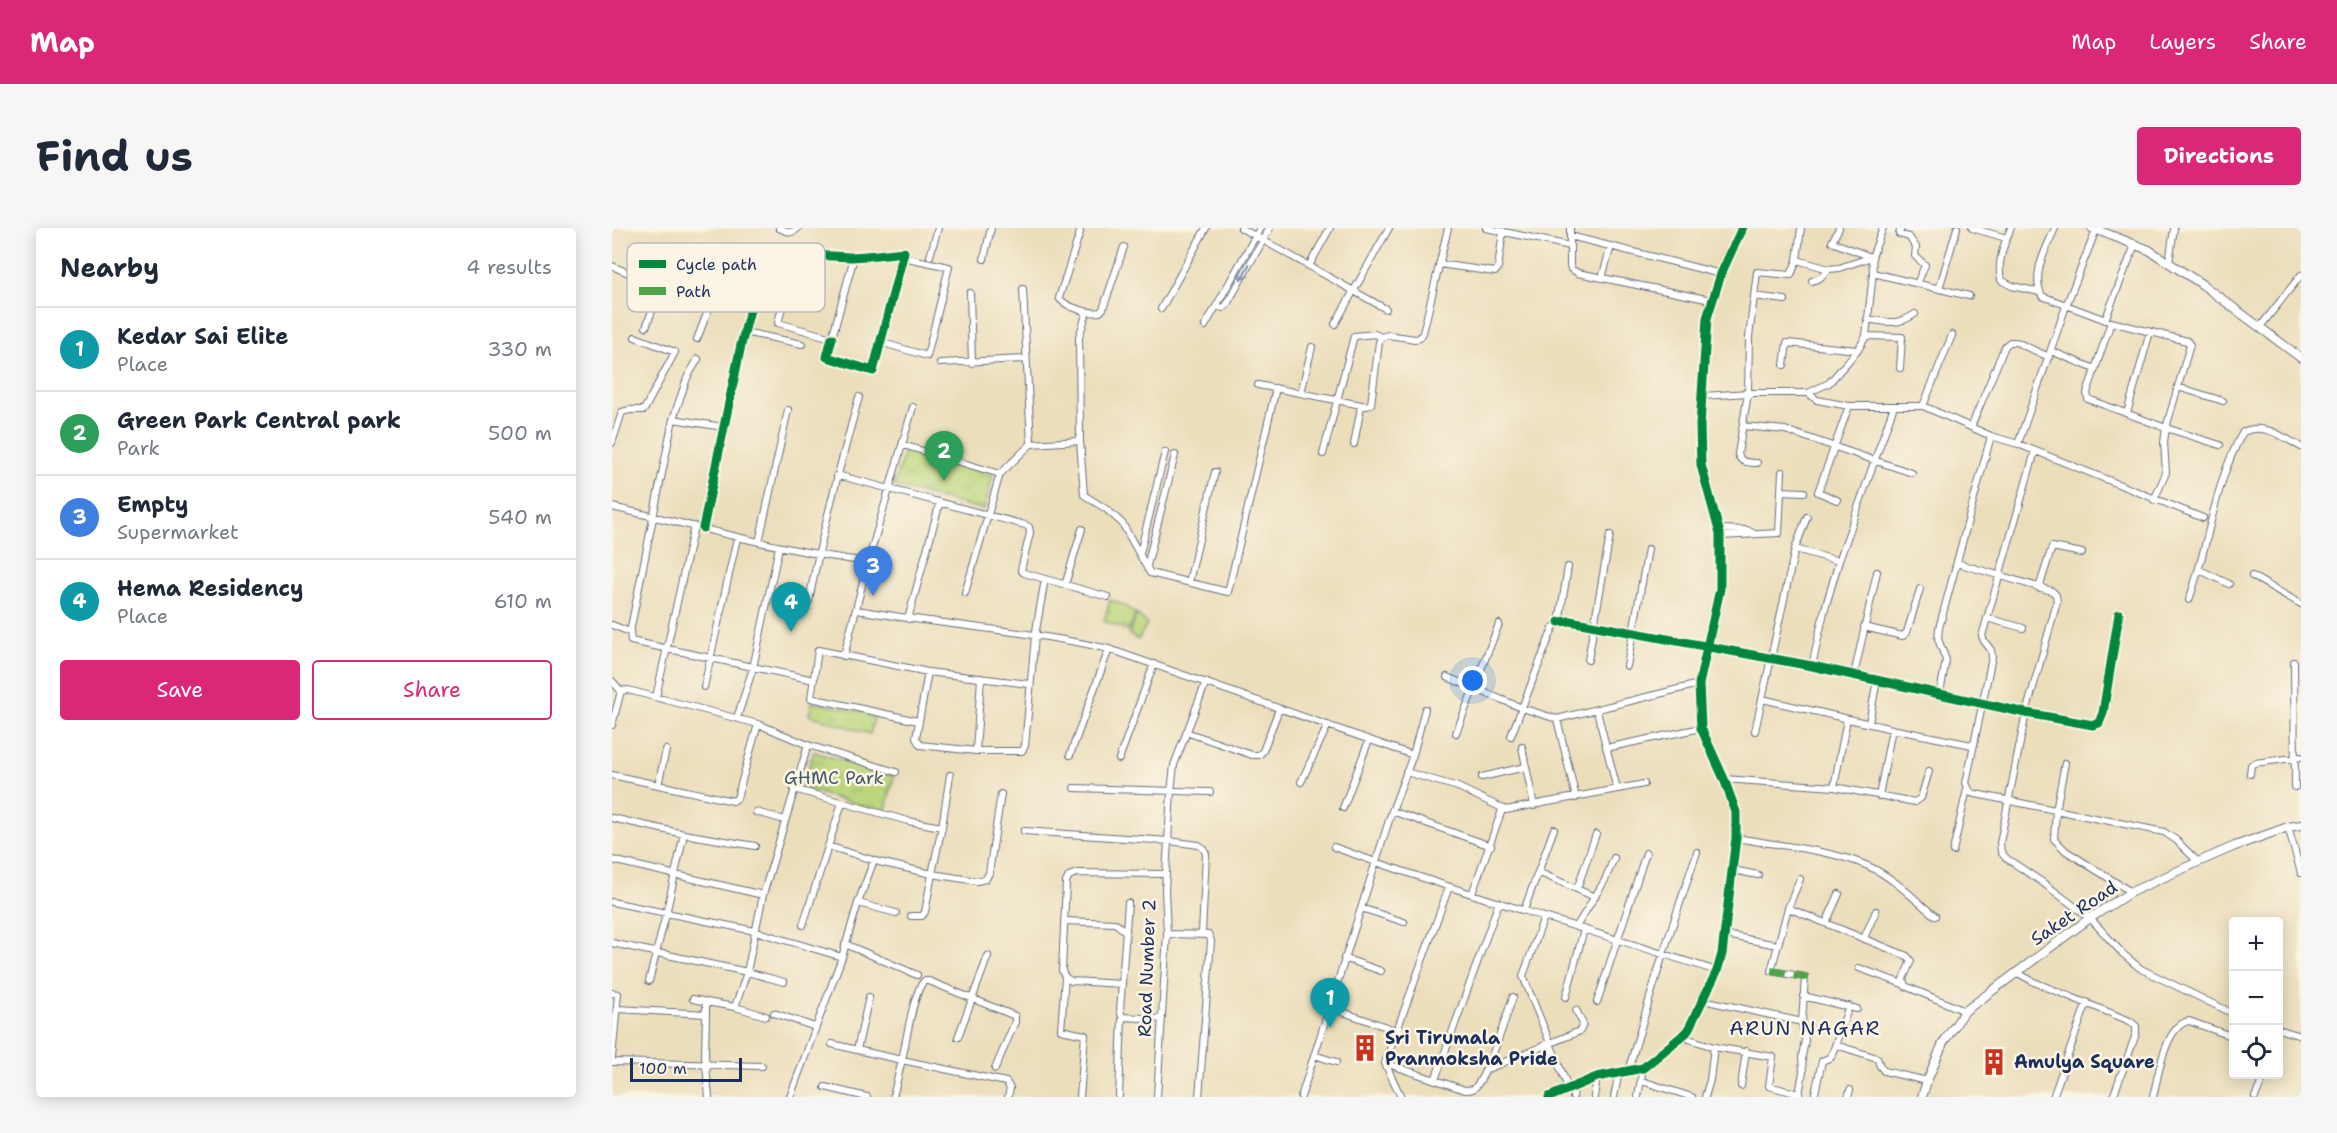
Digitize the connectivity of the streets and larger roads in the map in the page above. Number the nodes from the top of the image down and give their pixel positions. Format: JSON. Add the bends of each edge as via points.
{"nodes":[{"id":1,"x":779,"y":228,"type":"edge"},
{"id":2,"x":798,"y":228,"type":"edge"},
{"id":3,"x":938,"y":228,"type":"edge"},
{"id":4,"x":991,"y":228,"type":"edge"},
{"id":5,"x":1206,"y":228,"type":"edge"},
{"id":6,"x":1241,"y":228,"type":"edge"},
{"id":7,"x":1260,"y":228,"type":"edge"},
{"id":8,"x":1270,"y":228,"type":"edge"},
{"id":9,"x":1330,"y":228,"type":"edge"},
{"id":10,"x":1389,"y":228,"type":"edge"},
{"id":11,"x":1448,"y":228,"type":"edge"},
{"id":12,"x":1486,"y":228,"type":"edge"},
{"id":13,"x":1570,"y":228,"type":"edge"},
{"id":14,"x":1743,"y":228,"type":"edge"},
{"id":15,"x":1801,"y":228,"type":"edge"},
{"id":16,"x":1839,"y":228,"type":"edge"},
{"id":17,"x":1882,"y":228,"type":"edge"},
{"id":18,"x":1901,"y":228,"type":"edge"},
{"id":19,"x":1957,"y":228,"type":"edge"},
{"id":20,"x":1972,"y":228,"type":"edge"},
{"id":21,"x":2011,"y":228,"type":"edge"},
{"id":22,"x":2055,"y":228,"type":"edge"},
{"id":23,"x":2174,"y":228,"type":"edge"},
{"id":24,"x":2094,"y":229,"type":"edge"},
{"id":25,"x":1503,"y":231,"type":"junction"},
{"id":26,"x":1080,"y":232,"type":"dead end"},
{"id":27,"x":1256,"y":236,"type":"junction"},
{"id":28,"x":1570,"y":236,"type":"junction"},
{"id":29,"x":2006,"y":238,"type":"junction"},
{"id":30,"x":1263,"y":241,"type":"junction"},
{"id":31,"x":2135,"y":245,"type":"junction"},
{"id":32,"x":1570,"y":246,"type":"junction"},
{"id":33,"x":1611,"y":246,"type":"junction"},
{"id":34,"x":1124,"y":247,"type":"dead end"},
{"id":35,"x":930,"y":256,"type":"dead end"},
{"id":36,"x":825,"y":257,"type":"edge"},
{"id":37,"x":854,"y":257,"type":"junction"},
{"id":38,"x":903,"y":257,"type":"junction"},
{"id":39,"x":1872,"y":257,"type":"junction"},
{"id":40,"x":984,"y":259,"type":"dead end"},
{"id":41,"x":1797,"y":260,"type":"junction"},
{"id":42,"x":2169,"y":263,"type":"junction"},
{"id":43,"x":1439,"y":264,"type":"junction"},
{"id":44,"x":612,"y":266,"type":"edge"},
{"id":45,"x":1309,"y":266,"type":"junction"},
{"id":46,"x":1829,"y":269,"type":"junction"},
{"id":47,"x":627,"y":272,"type":"edge"},
{"id":48,"x":1873,"y":273,"type":"junction"},
{"id":49,"x":1721,"y":274,"type":"junction"},
{"id":50,"x":2300,"y":277,"type":"edge"},
{"id":51,"x":1602,"y":278,"type":"junction"},
{"id":52,"x":1812,"y":281,"type":"dead end"},
{"id":53,"x":1917,"y":284,"type":"junction"},
{"id":54,"x":1023,"y":289,"type":"dead end"},
{"id":55,"x":1939,"y":290,"type":"junction"},
{"id":56,"x":1353,"y":291,"type":"junction"},
{"id":57,"x":2040,"y":292,"type":"junction"},
{"id":58,"x":970,"y":293,"type":"dead end"},
{"id":59,"x":1754,"y":296,"type":"junction"},
{"id":60,"x":1969,"y":296,"type":"dead end"},
{"id":61,"x":1711,"y":300,"type":"junction"},
{"id":62,"x":1785,"y":300,"type":"dead end"},
{"id":63,"x":1216,"y":306,"type":"junction"},
{"id":64,"x":2066,"y":306,"type":"junction"},
{"id":65,"x":1161,"y":309,"type":"dead end"},
{"id":66,"x":1386,"y":309,"type":"dead end"},
{"id":67,"x":652,"y":312,"type":"edge"},
{"id":68,"x":708,"y":312,"type":"edge"},
{"id":69,"x":749,"y":312,"type":"edge"},
{"id":70,"x":781,"y":312,"type":"edge"},
{"id":71,"x":1088,"y":312,"type":"junction"},
{"id":72,"x":1915,"y":314,"type":"dead end"},
{"id":73,"x":1866,"y":319,"type":"junction"},
{"id":74,"x":2108,"y":321,"type":"junction"},
{"id":75,"x":1335,"y":324,"type":"dead end"},
{"id":76,"x":1205,"y":326,"type":"dead end"},
{"id":77,"x":646,"y":327,"type":"dead end"},
{"id":78,"x":2260,"y":327,"type":"junction"},
{"id":79,"x":744,"y":332,"type":"junction"},
{"id":80,"x":2151,"y":332,"type":"junction"},
{"id":81,"x":1952,"y":335,"type":"dead end"},
{"id":82,"x":1866,"y":336,"type":"junction"},
{"id":83,"x":635,"y":337,"type":"dead end"},
{"id":84,"x":1381,"y":337,"type":"junction"},
{"id":85,"x":832,"y":338,"type":"junction"},
{"id":86,"x":698,"y":339,"type":"dead end"},
{"id":87,"x":880,"y":342,"type":"junction"},
{"id":88,"x":802,"y":344,"type":"dead end"},
{"id":89,"x":1312,"y":347,"type":"dead end"},
{"id":90,"x":1858,"y":350,"type":"junction"},
{"id":91,"x":2050,"y":354,"type":"junction"},
{"id":92,"x":2301,"y":358,"type":"edge"},
{"id":93,"x":698,"y":359,"type":"dead end"},
{"id":94,"x":1025,"y":359,"type":"junction"},
{"id":95,"x":940,"y":363,"type":"dead end"},
{"id":96,"x":972,"y":363,"type":"junction"},
{"id":97,"x":1784,"y":365,"type":"dead end"},
{"id":98,"x":1900,"y":368,"type":"dead end"},
{"id":99,"x":2095,"y":369,"type":"junction"},
{"id":100,"x":1258,"y":385,"type":"dead end"},
{"id":101,"x":2178,"y":387,"type":"junction"},
{"id":102,"x":1276,"y":388,"type":"junction"},
{"id":103,"x":1300,"y":393,"type":"junction"},
{"id":104,"x":1748,"y":393,"type":"junction"},
{"id":105,"x":1808,"y":393,"type":"junction"},
{"id":106,"x":1703,"y":396,"type":"junction"},
{"id":107,"x":859,"y":397,"type":"dead end"},
{"id":108,"x":1337,"y":401,"type":"junction"},
{"id":109,"x":2223,"y":401,"type":"dead end"},
{"id":110,"x":1849,"y":406,"type":"junction"},
{"id":111,"x":1894,"y":406,"type":"junction"},
{"id":112,"x":1923,"y":406,"type":"junction"},
{"id":113,"x":913,"y":407,"type":"dead end"},
{"id":114,"x":1361,"y":407,"type":"junction"},
{"id":115,"x":788,"y":410,"type":"dead end"},
{"id":116,"x":2127,"y":413,"type":"junction"},
{"id":117,"x":673,"y":419,"type":"junction"},
{"id":118,"x":1743,"y":426,"type":"junction"},
{"id":119,"x":723,"y":427,"type":"junction"},
{"id":120,"x":1971,"y":427,"type":"junction"},
{"id":121,"x":2166,"y":428,"type":"junction"},
{"id":122,"x":1991,"y":436,"type":"junction"},
{"id":123,"x":1080,"y":441,"type":"junction"},
{"id":124,"x":612,"y":443,"type":"edge"},
{"id":125,"x":1031,"y":444,"type":"junction"},
{"id":126,"x":1354,"y":444,"type":"dead end"},
{"id":127,"x":2018,"y":444,"type":"junction"},
{"id":128,"x":2220,"y":444,"type":"dead end"},
{"id":129,"x":903,"y":445,"type":"junction"},
{"id":130,"x":1833,"y":446,"type":"junction"},
{"id":131,"x":2301,"y":447,"type":"edge"},
{"id":132,"x":1166,"y":452,"type":"dead end"},
{"id":133,"x":2035,"y":452,"type":"junction"},
{"id":134,"x":1323,"y":454,"type":"dead end"},
{"id":135,"x":1174,"y":455,"type":"dead end"},
{"id":136,"x":1876,"y":460,"type":"junction"},
{"id":137,"x":1757,"y":463,"type":"dead end"},
{"id":138,"x":1002,"y":471,"type":"junction"},
{"id":139,"x":1215,"y":472,"type":"dead end"},
{"id":140,"x":1782,"y":472,"type":"dead end"},
{"id":141,"x":1912,"y":473,"type":"dead end"},
{"id":142,"x":837,"y":475,"type":"junction"},
{"id":143,"x":1159,"y":477,"type":"junction"},
{"id":144,"x":1168,"y":479,"type":"junction"},
{"id":145,"x":891,"y":488,"type":"junction"},
{"id":146,"x":1781,"y":491,"type":"junction"},
{"id":147,"x":1804,"y":492,"type":"dead end"},
{"id":148,"x":1837,"y":500,"type":"dead end"},
{"id":149,"x":2154,"y":500,"type":"junction"},
{"id":150,"x":940,"y":502,"type":"junction"},
{"id":151,"x":612,"y":507,"type":"edge"},
{"id":152,"x":987,"y":515,"type":"junction"},
{"id":153,"x":652,"y":516,"type":"junction"},
{"id":154,"x":1808,"y":518,"type":"dead end"},
{"id":155,"x":2204,"y":518,"type":"dead end"},
{"id":156,"x":694,"y":526,"type":"junction"},
{"id":157,"x":703,"y":528,"type":"junction"},
{"id":158,"x":1082,"y":529,"type":"dead end"},
{"id":159,"x":1719,"y":532,"type":"junction"},
{"id":160,"x":1610,"y":535,"type":"dead end"},
{"id":161,"x":737,"y":538,"type":"junction"},
{"id":162,"x":759,"y":542,"type":"junction"},
{"id":163,"x":779,"y":548,"type":"junction"},
{"id":164,"x":1648,"y":549,"type":"dead end"},
{"id":165,"x":1795,"y":549,"type":"junction"},
{"id":166,"x":1140,"y":553,"type":"junction"},
{"id":167,"x":2082,"y":553,"type":"dead end"},
{"id":168,"x":817,"y":556,"type":"junction"},
{"id":169,"x":1839,"y":561,"type":"junction"},
{"id":170,"x":868,"y":562,"type":"junction"},
{"id":171,"x":1957,"y":563,"type":"junction"},
{"id":172,"x":1147,"y":567,"type":"junction"},
{"id":173,"x":1568,"y":567,"type":"dead end"},
{"id":174,"x":2200,"y":570,"type":"junction"},
{"id":175,"x":1877,"y":572,"type":"dead end"},
{"id":176,"x":2252,"y":576,"type":"dead end"},
{"id":177,"x":1998,"y":577,"type":"junction"},
{"id":178,"x":1045,"y":579,"type":"junction"},
{"id":179,"x":1189,"y":582,"type":"junction"},
{"id":180,"x":2229,"y":584,"type":"dead end"},
{"id":181,"x":1065,"y":585,"type":"junction"},
{"id":182,"x":2039,"y":588,"type":"junction"},
{"id":183,"x":1920,"y":589,"type":"dead end"},
{"id":184,"x":965,"y":593,"type":"dead end"},
{"id":185,"x":1108,"y":597,"type":"dead end"},
{"id":186,"x":2189,"y":600,"type":"dead end"},
{"id":187,"x":809,"y":602,"type":"dead end"},
{"id":188,"x":2301,"y":604,"type":"edge"},
{"id":189,"x":856,"y":609,"type":"junction"},
{"id":190,"x":2119,"y":614,"type":"dead end"},
{"id":191,"x":1987,"y":618,"type":"junction"},
{"id":192,"x":908,"y":619,"type":"junction"},
{"id":193,"x":1559,"y":622,"type":"junction"},
{"id":194,"x":1499,"y":624,"type":"dead end"},
{"id":195,"x":612,"y":625,"type":"edge"},
{"id":196,"x":1594,"y":626,"type":"junction"},
{"id":197,"x":1864,"y":627,"type":"junction"},
{"id":198,"x":2023,"y":628,"type":"dead end"},
{"id":199,"x":630,"y":632,"type":"junction"},
{"id":200,"x":1634,"y":634,"type":"junction"},
{"id":201,"x":1035,"y":636,"type":"junction"},
{"id":202,"x":1708,"y":648,"type":"junction"},
{"id":203,"x":666,"y":649,"type":"junction"},
{"id":204,"x":1109,"y":649,"type":"junction"},
{"id":205,"x":844,"y":656,"type":"junction"},
{"id":206,"x":708,"y":658,"type":"junction"},
{"id":207,"x":1771,"y":658,"type":"junction"},
{"id":208,"x":1588,"y":660,"type":"dead end"},
{"id":209,"x":2294,"y":662,"type":"dead end"},
{"id":210,"x":1154,"y":664,"type":"junction"},
{"id":211,"x":1627,"y":666,"type":"dead end"},
{"id":212,"x":1812,"y":666,"type":"junction"},
{"id":213,"x":753,"y":668,"type":"junction"},
{"id":214,"x":928,"y":672,"type":"junction"},
{"id":215,"x":1854,"y":675,"type":"junction"},
{"id":216,"x":1447,"y":676,"type":"dead end"},
{"id":217,"x":981,"y":678,"type":"junction"},
{"id":218,"x":814,"y":680,"type":"junction"},
{"id":219,"x":1877,"y":680,"type":"junction"},
{"id":220,"x":612,"y":681,"type":"edge"},
{"id":221,"x":1206,"y":682,"type":"junction"},
{"id":222,"x":1029,"y":684,"type":"junction"},
{"id":223,"x":1699,"y":684,"type":"junction"},
{"id":224,"x":704,"y":687,"type":"dead end"},
{"id":225,"x":1475,"y":688,"type":"junction"},
{"id":226,"x":621,"y":691,"type":"junction"},
{"id":227,"x":1940,"y":693,"type":"junction"},
{"id":228,"x":656,"y":697,"type":"junction"},
{"id":229,"x":1762,"y":699,"type":"junction"},
{"id":230,"x":1981,"y":702,"type":"junction"},
{"id":231,"x":1522,"y":708,"type":"junction"},
{"id":232,"x":1425,"y":709,"type":"dead end"},
{"id":233,"x":1279,"y":710,"type":"junction"},
{"id":234,"x":1597,"y":711,"type":"junction"},
{"id":235,"x":2026,"y":713,"type":"junction"},
{"id":236,"x":737,"y":718,"type":"junction"},
{"id":237,"x":1557,"y":719,"type":"junction"},
{"id":238,"x":1847,"y":719,"type":"junction"},
{"id":239,"x":918,"y":721,"type":"junction"},
{"id":240,"x":1869,"y":723,"type":"junction"},
{"id":241,"x":758,"y":724,"type":"junction"},
{"id":242,"x":612,"y":725,"type":"edge"},
{"id":243,"x":1328,"y":725,"type":"junction"},
{"id":244,"x":1701,"y":728,"type":"junction"},
{"id":245,"x":1892,"y":729,"type":"junction"},
{"id":246,"x":1186,"y":732,"type":"junction"},
{"id":247,"x":1755,"y":732,"type":"dead end"},
{"id":248,"x":1456,"y":733,"type":"dead end"},
{"id":249,"x":1510,"y":736,"type":"dead end"},
{"id":250,"x":1369,"y":740,"type":"junction"},
{"id":251,"x":808,"y":745,"type":"junction"},
{"id":252,"x":1972,"y":745,"type":"junction"},
{"id":253,"x":1522,"y":747,"type":"dead end"},
{"id":254,"x":1606,"y":748,"type":"junction"},
{"id":255,"x":666,"y":750,"type":"dead end"},
{"id":256,"x":976,"y":751,"type":"junction"},
{"id":257,"x":1070,"y":755,"type":"dead end"},
{"id":258,"x":1413,"y":755,"type":"junction"},
{"id":259,"x":2298,"y":758,"type":"edge"},
{"id":260,"x":1119,"y":759,"type":"dead end"},
{"id":261,"x":2065,"y":763,"type":"dead end"},
{"id":262,"x":1525,"y":767,"type":"junction"},
{"id":263,"x":1929,"y":771,"type":"dead end"},
{"id":264,"x":896,"y":772,"type":"dead end"},
{"id":265,"x":1406,"y":772,"type":"junction"},
{"id":266,"x":2250,"y":774,"type":"dead end"},
{"id":267,"x":612,"y":775,"type":"edge"},
{"id":268,"x":950,"y":775,"type":"dead end"},
{"id":269,"x":1482,"y":777,"type":"dead end"},
{"id":270,"x":1301,"y":782,"type":"dead end"},
{"id":271,"x":1725,"y":782,"type":"junction"},
{"id":272,"x":1644,"y":784,"type":"dead end"},
{"id":273,"x":658,"y":785,"type":"junction"},
{"id":274,"x":1834,"y":787,"type":"junction"},
{"id":275,"x":2295,"y":787,"type":"dead end"},
{"id":276,"x":1074,"y":788,"type":"dead end"},
{"id":277,"x":794,"y":789,"type":"junction"},
{"id":278,"x":1617,"y":789,"type":"junction"},
{"id":279,"x":1967,"y":789,"type":"junction"},
{"id":280,"x":1171,"y":792,"type":"junction"},
{"id":281,"x":1210,"y":792,"type":"dead end"},
{"id":282,"x":1001,"y":794,"type":"dead end"},
{"id":283,"x":1879,"y":796,"type":"junction"},
{"id":284,"x":1576,"y":798,"type":"junction"},
{"id":285,"x":2008,"y":801,"type":"junction"},
{"id":286,"x":842,"y":803,"type":"junction"},
{"id":287,"x":1534,"y":806,"type":"junction"},
{"id":288,"x":1343,"y":808,"type":"dead end"},
{"id":289,"x":1506,"y":810,"type":"junction"},
{"id":290,"x":2056,"y":810,"type":"junction"},
{"id":291,"x":1392,"y":811,"type":"junction"},
{"id":292,"x":756,"y":812,"type":"dead end"},
{"id":293,"x":612,"y":818,"type":"edge"},
{"id":294,"x":785,"y":820,"type":"junction"},
{"id":295,"x":2301,"y":825,"type":"edge"},
{"id":296,"x":942,"y":827,"type":"junction"},
{"id":297,"x":2288,"y":827,"type":"junction"},
{"id":298,"x":1554,"y":829,"type":"dead end"},
{"id":299,"x":1024,"y":831,"type":"dead end"},
{"id":300,"x":684,"y":834,"type":"junction"},
{"id":301,"x":1596,"y":834,"type":"dead end"},
{"id":302,"x":1736,"y":838,"type":"junction"},
{"id":303,"x":1169,"y":841,"type":"junction"},
{"id":304,"x":755,"y":846,"type":"dead end"},
{"id":305,"x":828,"y":846,"type":"junction"},
{"id":306,"x":1491,"y":846,"type":"junction"},
{"id":307,"x":1334,"y":847,"type":"dead end"},
{"id":308,"x":1953,"y":851,"type":"dead end"},
{"id":309,"x":1697,"y":852,"type":"dead end"},
{"id":310,"x":1646,"y":854,"type":"dead end"},
{"id":311,"x":1614,"y":858,"type":"dead end"},
{"id":312,"x":612,"y":860,"type":"edge"},
{"id":313,"x":874,"y":860,"type":"junction"},
{"id":314,"x":1376,"y":862,"type":"junction"},
{"id":315,"x":2198,"y":862,"type":"junction"},
{"id":316,"x":1733,"y":870,"type":"junction"},
{"id":317,"x":1538,"y":872,"type":"junction"},
{"id":318,"x":932,"y":873,"type":"junction"},
{"id":319,"x":2301,"y":873,"type":"edge"},
{"id":320,"x":674,"y":874,"type":"junction"},
{"id":321,"x":1166,"y":874,"type":"junction"},
{"id":322,"x":1758,"y":875,"type":"dead end"},
{"id":323,"x":1800,"y":879,"type":"dead end"},
{"id":324,"x":1449,"y":887,"type":"junction"},
{"id":325,"x":1577,"y":889,"type":"junction"},
{"id":326,"x":2131,"y":892,"type":"junction"},
{"id":327,"x":1472,"y":894,"type":"junction"},
{"id":328,"x":1839,"y":894,"type":"dead end"},
{"id":329,"x":764,"y":895,"type":"junction"},
{"id":330,"x":1595,"y":897,"type":"junction"},
{"id":331,"x":612,"y":902,"type":"edge"},
{"id":332,"x":1499,"y":902,"type":"junction"},
{"id":333,"x":858,"y":903,"type":"junction"},
{"id":334,"x":1128,"y":903,"type":"dead end"},
{"id":335,"x":1361,"y":908,"type":"junction"},
{"id":336,"x":1788,"y":908,"type":"junction"},
{"id":337,"x":1524,"y":910,"type":"junction"},
{"id":338,"x":1876,"y":911,"type":"dead end"},
{"id":339,"x":896,"y":913,"type":"dead end"},
{"id":340,"x":666,"y":914,"type":"junction"},
{"id":341,"x":911,"y":916,"type":"dead end"},
{"id":342,"x":1935,"y":916,"type":"dead end"},
{"id":343,"x":1544,"y":917,"type":"junction"},
{"id":344,"x":2090,"y":918,"type":"junction"},
{"id":345,"x":1064,"y":921,"type":"junction"},
{"id":346,"x":1404,"y":922,"type":"dead end"},
{"id":347,"x":1826,"y":923,"type":"junction"},
{"id":348,"x":803,"y":925,"type":"dead end"},
{"id":349,"x":1576,"y":927,"type":"junction"},
{"id":350,"x":1584,"y":929,"type":"junction"},
{"id":351,"x":755,"y":931,"type":"junction"},
{"id":352,"x":1126,"y":932,"type":"junction"},
{"id":353,"x":1202,"y":933,"type":"junction"},
{"id":354,"x":1167,"y":934,"type":"junction"},
{"id":355,"x":1726,"y":935,"type":"junction"},
{"id":356,"x":1619,"y":938,"type":"junction"},
{"id":357,"x":1864,"y":938,"type":"junction"},
{"id":358,"x":612,"y":943,"type":"edge"},
{"id":359,"x":845,"y":944,"type":"junction"},
{"id":360,"x":1777,"y":945,"type":"junction"},
{"id":361,"x":656,"y":954,"type":"junction"},
{"id":362,"x":1663,"y":954,"type":"junction"},
{"id":363,"x":988,"y":956,"type":"dead end"},
{"id":364,"x":842,"y":957,"type":"junction"},
{"id":365,"x":1344,"y":958,"type":"junction"},
{"id":366,"x":1859,"y":968,"type":"dead end"},
{"id":367,"x":1381,"y":971,"type":"dead end"},
{"id":368,"x":1717,"y":971,"type":"junction"},
{"id":369,"x":747,"y":972,"type":"junction"},
{"id":370,"x":2016,"y":972,"type":"junction"},
{"id":371,"x":917,"y":975,"type":"dead end"},
{"id":372,"x":1065,"y":977,"type":"junction"},
{"id":373,"x":649,"y":981,"type":"dead end"},
{"id":374,"x":784,"y":982,"type":"dead end"},
{"id":375,"x":1122,"y":984,"type":"junction"},
{"id":376,"x":1903,"y":984,"type":"junction"},
{"id":377,"x":612,"y":993,"type":"edge"},
{"id":378,"x":1803,"y":996,"type":"junction"},
{"id":379,"x":869,"y":997,"type":"dead end"},
{"id":380,"x":1513,"y":997,"type":"dead end"},
{"id":381,"x":1566,"y":997,"type":"dead end"},
{"id":382,"x":693,"y":999,"type":"dead end"},
{"id":383,"x":972,"y":999,"type":"junction"},
{"id":384,"x":1703,"y":1000,"type":"junction"},
{"id":385,"x":706,"y":1002,"type":"junction"},
{"id":386,"x":1597,"y":1002,"type":"dead end"},
{"id":387,"x":2087,"y":1002,"type":"junction"},
{"id":388,"x":1849,"y":1006,"type":"junction"},
{"id":389,"x":735,"y":1007,"type":"junction"},
{"id":390,"x":1328,"y":1007,"type":"junction"},
{"id":391,"x":617,"y":1009,"type":"junction"},
{"id":392,"x":1857,"y":1009,"type":"dead end"},
{"id":393,"x":1576,"y":1010,"type":"dead end"},
{"id":394,"x":1965,"y":1011,"type":"junction"},
{"id":395,"x":2229,"y":1012,"type":"edge"},
{"id":396,"x":774,"y":1013,"type":"dead end"},
{"id":397,"x":706,"y":1014,"type":"junction"},
{"id":398,"x":766,"y":1016,"type":"dead end"},
{"id":399,"x":1122,"y":1017,"type":"junction"},
{"id":400,"x":1162,"y":1019,"type":"junction"},
{"id":401,"x":1802,"y":1022,"type":"junction"},
{"id":402,"x":816,"y":1028,"type":"junction"},
{"id":403,"x":1398,"y":1030,"type":"junction"},
{"id":404,"x":2283,"y":1031,"type":"edge"},
{"id":405,"x":2229,"y":1035,"type":"edge"},
{"id":406,"x":1680,"y":1036,"type":"junction"},
{"id":407,"x":2301,"y":1036,"type":"edge"},
{"id":408,"x":958,"y":1037,"type":"dead end"},
{"id":409,"x":832,"y":1044,"type":"dead end"},
{"id":410,"x":1551,"y":1044,"type":"junction"},
{"id":411,"x":1836,"y":1045,"type":"junction"},
{"id":412,"x":1714,"y":1047,"type":"junction"},
{"id":413,"x":857,"y":1050,"type":"junction"},
{"id":414,"x":1746,"y":1051,"type":"junction"},
{"id":415,"x":1314,"y":1055,"type":"junction"},
{"id":416,"x":612,"y":1060,"type":"edge"},
{"id":417,"x":902,"y":1060,"type":"junction"},
{"id":418,"x":1336,"y":1062,"type":"dead end"},
{"id":419,"x":1385,"y":1063,"type":"junction"},
{"id":420,"x":707,"y":1064,"type":"junction"},
{"id":421,"x":762,"y":1066,"type":"dead end"},
{"id":422,"x":1643,"y":1068,"type":"junction"},
{"id":423,"x":995,"y":1069,"type":"dead end"},
{"id":424,"x":1485,"y":1070,"type":"junction"},
{"id":425,"x":1623,"y":1071,"type":"junction"},
{"id":426,"x":1597,"y":1077,"type":"junction"},
{"id":427,"x":2263,"y":1079,"type":"edge"},
{"id":428,"x":1435,"y":1080,"type":"junction"},
{"id":429,"x":1642,"y":1081,"type":"junction"},
{"id":430,"x":1927,"y":1081,"type":"junction"},
{"id":431,"x":1741,"y":1086,"type":"dead end"},
{"id":432,"x":825,"y":1087,"type":"dead end"},
{"id":433,"x":1572,"y":1092,"type":"edge"},
{"id":434,"x":1815,"y":1093,"type":"dead end"},
{"id":435,"x":1798,"y":1096,"type":"edge"},
{"id":436,"x":709,"y":1097,"type":"edge"},
{"id":437,"x":790,"y":1097,"type":"edge"},
{"id":438,"x":867,"y":1097,"type":"edge"},
{"id":439,"x":893,"y":1097,"type":"edge"},
{"id":440,"x":1008,"y":1097,"type":"edge"},
{"id":441,"x":1080,"y":1097,"type":"edge"},
{"id":442,"x":1119,"y":1097,"type":"edge"},
{"id":443,"x":1157,"y":1097,"type":"edge"},
{"id":444,"x":1199,"y":1097,"type":"edge"},
{"id":445,"x":1301,"y":1097,"type":"edge"},
{"id":446,"x":1401,"y":1097,"type":"edge"},
{"id":447,"x":1549,"y":1097,"type":"edge"},
{"id":448,"x":1594,"y":1097,"type":"edge"},
{"id":449,"x":1614,"y":1097,"type":"edge"},
{"id":450,"x":1638,"y":1097,"type":"edge"},
{"id":451,"x":1692,"y":1097,"type":"edge"},
{"id":452,"x":1705,"y":1097,"type":"edge"},
{"id":453,"x":1922,"y":1097,"type":"edge"},
{"id":454,"x":2053,"y":1097,"type":"edge"},
{"id":455,"x":2113,"y":1097,"type":"edge"},
{"id":456,"x":2153,"y":1097,"type":"edge"},
{"id":457,"x":2255,"y":1097,"type":"edge"}],
"edges":[{"from":1,"to":2,"type":"street","via":[[794,232]]},
{"from":3,"to":35,"type":"street"},
{"from":4,"to":40,"type":"street"},
{"from":5,"to":65,"type":"street"},
{"from":6,"to":27,"type":"street"},
{"from":7,"to":27,"type":"street"},
{"from":8,"to":30,"type":"street"},
{"from":9,"to":45,"type":"street"},
{"from":10,"to":56,"type":"street"},
{"from":11,"to":43,"type":"street"},
{"from":12,"to":25,"type":"street"},
{"from":13,"to":28,"type":"street"},
{"from":14,"to":49,"type":"street"},
{"from":15,"to":41,"type":"street"},
{"from":16,"to":39,"type":"street","via":[[1832,242]]},
{"from":17,"to":39,"type":"street"},
{"from":18,"to":53,"type":"street","via":[[1899,234],[1909,237],[1916,247],[1915,256],[1925,265]]},
{"from":19,"to":55,"type":"street"},
{"from":20,"to":29,"type":"street"},
{"from":21,"to":29,"type":"street"},
{"from":22,"to":57,"type":"street","via":[[2038,270]]},
{"from":23,"to":42,"type":"street"},
{"from":24,"to":31,"type":"street"},
{"from":24,"to":64,"type":"street"},
{"from":25,"to":32,"type":"street"},
{"from":25,"to":43,"type":"street","via":[[1495,272]]},
{"from":26,"to":71,"type":"street","via":[[1059,298]]},
{"from":27,"to":30,"type":"street"},
{"from":27,"to":63,"type":"street"},
{"from":28,"to":32,"type":"street"},
{"from":28,"to":33,"type":"street"},
{"from":29,"to":57,"type":"street","via":[[1999,271],[2001,280]]},
{"from":30,"to":45,"type":"street"},
{"from":30,"to":63,"type":"street","one_way":true,"via":[[1226,306]]},
{"from":31,"to":42,"type":"street"},
{"from":31,"to":74,"type":"street"},
{"from":32,"to":51,"type":"street","via":[[1571,269]]},
{"from":33,"to":49,"type":"street"},
{"from":33,"to":51,"type":"street"},
{"from":34,"to":71,"type":"street","via":[[1103,309]]},
{"from":36,"to":37,"type":"street"},
{"from":37,"to":38,"type":"street","via":[[904,252]]},
{"from":37,"to":85,"type":"street"},
{"from":38,"to":87,"type":"street"},
{"from":38,"to":87,"type":"street","via":[[949,267],[927,356]]},
{"from":39,"to":46,"type":"street"},
{"from":39,"to":48,"type":"street"},
{"from":41,"to":46,"type":"street"},
{"from":41,"to":59,"type":"street","via":[[1791,275],[1757,272]]},
{"from":42,"to":78,"type":"street"},
{"from":43,"to":84,"type":"street","via":[[1420,338]]},
{"from":44,"to":47,"type":"street"},
{"from":45,"to":56,"type":"street"},
{"from":46,"to":52,"type":"street"},
{"from":48,"to":53,"type":"street"},
{"from":48,"to":73,"type":"street"},
{"from":49,"to":61,"type":"street"},
{"from":50,"to":78,"type":"street"},
{"from":51,"to":61,"type":"street"},
{"from":53,"to":55,"type":"street"},
{"from":54,"to":94,"type":"street"},
{"from":55,"to":60,"type":"street"},
{"from":56,"to":66,"type":"street"},
{"from":56,"to":75,"type":"street"},
{"from":57,"to":64,"type":"street"},
{"from":58,"to":96,"type":"street"},
{"from":59,"to":62,"type":"street"},
{"from":59,"to":104,"type":"street"},
{"from":61,"to":106,"type":"street"},
{"from":63,"to":76,"type":"street"},
{"from":64,"to":74,"type":"street"},
{"from":64,"to":91,"type":"street"},
{"from":67,"to":77,"type":"street"},
{"from":68,"to":86,"type":"street"},
{"from":69,"to":79,"type":"street"},
{"from":70,"to":85,"type":"street","via":[[778,323]]},
{"from":71,"to":123,"type":"street","via":[[1079,337]]},
{"from":72,"to":73,"type":"street","via":[[1896,323]]},
{"from":73,"to":82,"type":"street"},
{"from":74,"to":80,"type":"street"},
{"from":74,"to":99,"type":"street"},
{"from":78,"to":92,"type":"street"},
{"from":79,"to":88,"type":"street"},
{"from":79,"to":119,"type":"street"},
{"from":80,"to":101,"type":"street","via":[[2190,345]]},
{"from":80,"to":116,"type":"street"},
{"from":81,"to":112,"type":"street"},
{"from":82,"to":90,"type":"street"},
{"from":82,"to":98,"type":"street","via":[[1902,338]]},
{"from":83,"to":124,"type":"street","via":[[675,352],[644,410],[622,412]]},
{"from":84,"to":108,"type":"street","via":[[1354,336]]},
{"from":84,"to":114,"type":"street","via":[[1371,404]]},
{"from":85,"to":87,"type":"street","via":[[827,357],[873,371]]},
{"from":89,"to":103,"type":"street"},
{"from":90,"to":97,"type":"street","via":[[1787,343]]},
{"from":90,"to":105,"type":"street","via":[[1829,383]]},
{"from":91,"to":99,"type":"street"},
{"from":91,"to":120,"type":"street","via":[[2016,342],[2005,346]]},
{"from":91,"to":127,"type":"street"},
{"from":93,"to":117,"type":"street"},
{"from":94,"to":96,"type":"street"},
{"from":94,"to":125,"type":"street"},
{"from":95,"to":96,"type":"street"},
{"from":99,"to":116,"type":"street","via":[[2088,399]]},
{"from":100,"to":102,"type":"street"},
{"from":101,"to":109,"type":"street"},
{"from":101,"to":121,"type":"street"},
{"from":102,"to":103,"type":"street"},
{"from":102,"to":179,"type":"street","via":[[1228,592]]},
{"from":103,"to":108,"type":"street"},
{"from":104,"to":105,"type":"street"},
{"from":104,"to":106,"type":"street"},
{"from":104,"to":118,"type":"street"},
{"from":105,"to":110,"type":"street","via":[[1817,400]]},
{"from":106,"to":159,"type":"street","via":[[1701,465]]},
{"from":107,"to":142,"type":"street"},
{"from":108,"to":114,"type":"street"},
{"from":108,"to":134,"type":"street"},
{"from":110,"to":111,"type":"street"},
{"from":110,"to":130,"type":"street"},
{"from":111,"to":112,"type":"street"},
{"from":111,"to":136,"type":"street"},
{"from":112,"to":120,"type":"street"},
{"from":113,"to":129,"type":"street"},
{"from":114,"to":126,"type":"street"},
{"from":115,"to":162,"type":"street"},
{"from":116,"to":121,"type":"street"},
{"from":117,"to":119,"type":"street"},
{"from":117,"to":153,"type":"street"},
{"from":118,"to":130,"type":"street","via":[[1785,430]]},
{"from":118,"to":137,"type":"street","via":[[1739,459]]},
{"from":119,"to":157,"type":"street"},
{"from":120,"to":122,"type":"street"},
{"from":121,"to":128,"type":"street"},
{"from":121,"to":149,"type":"street","via":[[2166,473]]},
{"from":122,"to":127,"type":"street"},
{"from":122,"to":171,"type":"street"},
{"from":123,"to":125,"type":"street"},
{"from":123,"to":166,"type":"street","via":[[1084,495],[1122,523]]},
{"from":125,"to":138,"type":"street"},
{"from":127,"to":133,"type":"street"},
{"from":129,"to":138,"type":"street"},
{"from":129,"to":145,"type":"street"},
{"from":130,"to":136,"type":"street"},
{"from":130,"to":148,"type":"street","via":[[1818,492]]},
{"from":131,"to":174,"type":"street","via":[[2259,427],[2243,432],[2226,468]]},
{"from":132,"to":143,"type":"street"},
{"from":133,"to":149,"type":"street"},
{"from":133,"to":177,"type":"street"},
{"from":135,"to":144,"type":"street"},
{"from":136,"to":141,"type":"street"},
{"from":136,"to":169,"type":"street"},
{"from":138,"to":152,"type":"street"},
{"from":139,"to":179,"type":"street"},
{"from":140,"to":146,"type":"street"},
{"from":142,"to":145,"type":"street"},
{"from":142,"to":168,"type":"street"},
{"from":143,"to":144,"type":"street"},
{"from":143,"to":166,"type":"street"},
{"from":144,"to":172,"type":"street"},
{"from":145,"to":150,"type":"street"},
{"from":145,"to":170,"type":"street"},
{"from":146,"to":147,"type":"street"},
{"from":146,"to":159,"type":"street","via":[[1779,533]]},
{"from":149,"to":155,"type":"street"},
{"from":150,"to":152,"type":"street"},
{"from":150,"to":192,"type":"street"},
{"from":151,"to":153,"type":"street"},
{"from":152,"to":178,"type":"street","via":[[1029,527],[1021,570]]},
{"from":152,"to":184,"type":"street"},
{"from":153,"to":156,"type":"street"},
{"from":153,"to":199,"type":"street"},
{"from":154,"to":165,"type":"street"},
{"from":156,"to":157,"type":"street"},
{"from":156,"to":203,"type":"street"},
{"from":157,"to":161,"type":"street"},
{"from":158,"to":181,"type":"street"},
{"from":159,"to":202,"type":"street","via":[[1720,589]]},
{"from":160,"to":196,"type":"street"},
{"from":161,"to":162,"type":"street"},
{"from":161,"to":206,"type":"street"},
{"from":162,"to":163,"type":"street"},
{"from":163,"to":168,"type":"street"},
{"from":163,"to":213,"type":"street"},
{"from":164,"to":200,"type":"street"},
{"from":165,"to":169,"type":"street"},
{"from":165,"to":207,"type":"street"},
{"from":166,"to":172,"type":"street"},
{"from":167,"to":182,"type":"street","via":[[2052,547]]},
{"from":168,"to":170,"type":"street"},
{"from":168,"to":187,"type":"street"},
{"from":169,"to":212,"type":"street"},
{"from":170,"to":189,"type":"street"},
{"from":171,"to":177,"type":"street"},
{"from":171,"to":227,"type":"street","via":[[1939,628],[1938,639],[1946,660]]},
{"from":172,"to":179,"type":"street","via":[[1150,573]]},
{"from":173,"to":193,"type":"street"},
{"from":174,"to":180,"type":"street"},
{"from":174,"to":186,"type":"street"},
{"from":175,"to":197,"type":"street"},
{"from":176,"to":188,"type":"street"},
{"from":177,"to":182,"type":"street"},
{"from":177,"to":191,"type":"street"},
{"from":178,"to":181,"type":"street"},
{"from":178,"to":201,"type":"street"},
{"from":181,"to":185,"type":"street"},
{"from":182,"to":235,"type":"street","via":[[2052,591],[2057,602]]},
{"from":183,"to":197,"type":"street","via":[[1903,636]]},
{"from":189,"to":192,"type":"street"},
{"from":189,"to":205,"type":"street"},
{"from":190,"to":235,"type":"street","via":[[2099,723]]},
{"from":191,"to":198,"type":"street"},
{"from":191,"to":230,"type":"street","via":[[1983,636],[1992,657]]},
{"from":192,"to":201,"type":"street"},
{"from":193,"to":196,"type":"street"},
{"from":193,"to":231,"type":"street","via":[[1552,628]]},
{"from":194,"to":225,"type":"street"},
{"from":195,"to":199,"type":"street"},
{"from":196,"to":200,"type":"street"},
{"from":196,"to":208,"type":"street"},
{"from":197,"to":215,"type":"street"},
{"from":199,"to":203,"type":"street","via":[[631,641]]},
{"from":200,"to":202,"type":"street"},
{"from":200,"to":211,"type":"street"},
{"from":201,"to":204,"type":"street"},
{"from":201,"to":222,"type":"street"},
{"from":202,"to":207,"type":"street"},
{"from":202,"to":223,"type":"street"},
{"from":203,"to":206,"type":"street"},
{"from":203,"to":228,"type":"street"},
{"from":204,"to":210,"type":"street"},
{"from":204,"to":257,"type":"street"},
{"from":205,"to":214,"type":"street"},
{"from":205,"to":218,"type":"street","via":[[818,650]]},
{"from":206,"to":213,"type":"street"},
{"from":206,"to":224,"type":"street"},
{"from":207,"to":212,"type":"street"},
{"from":207,"to":229,"type":"street"},
{"from":209,"to":259,"type":"street"},
{"from":210,"to":221,"type":"street"},
{"from":210,"to":260,"type":"street"},
{"from":212,"to":215,"type":"street"},
{"from":213,"to":218,"type":"street"},
{"from":213,"to":236,"type":"street"},
{"from":214,"to":217,"type":"street"},
{"from":214,"to":239,"type":"street"},
{"from":215,"to":219,"type":"street"},
{"from":216,"to":225,"type":"street"},
{"from":217,"to":222,"type":"street"},
{"from":217,"to":256,"type":"street"},
{"from":218,"to":239,"type":"street","via":[[810,696],[813,699]]},
{"from":219,"to":227,"type":"street"},
{"from":219,"to":240,"type":"street"},
{"from":220,"to":226,"type":"street"},
{"from":221,"to":233,"type":"street"},
{"from":221,"to":246,"type":"street","name":"Road Number 2"},
{"from":222,"to":256,"type":"street","via":[[1022,751]]},
{"from":223,"to":234,"type":"street"},
{"from":223,"to":244,"type":"street"},
{"from":225,"to":231,"type":"street"},
{"from":225,"to":248,"type":"street"},
{"from":226,"to":228,"type":"street"},
{"from":226,"to":242,"type":"street"},
{"from":227,"to":230,"type":"street"},
{"from":228,"to":236,"type":"street"},
{"from":229,"to":238,"type":"street"},
{"from":229,"to":247,"type":"street"},
{"from":230,"to":235,"type":"street"},
{"from":230,"to":252,"type":"street"},
{"from":231,"to":237,"type":"street"},
{"from":231,"to":249,"type":"street"},
{"from":232,"to":258,"type":"street"},
{"from":233,"to":243,"type":"street"},
{"from":233,"to":246,"type":"street","via":[[1259,755]]},
{"from":234,"to":237,"type":"street"},
{"from":234,"to":254,"type":"street"},
{"from":235,"to":285,"type":"street"},
{"from":236,"to":241,"type":"street"},
{"from":237,"to":284,"type":"street"},
{"from":238,"to":240,"type":"street"},
{"from":238,"to":274,"type":"street"},
{"from":239,"to":256,"type":"street","via":[[916,738],[920,745]]},
{"from":240,"to":245,"type":"street"},
{"from":241,"to":251,"type":"street"},
{"from":241,"to":273,"type":"street","via":[[735,800]]},
{"from":243,"to":250,"type":"street"},
{"from":243,"to":270,"type":"street"},
{"from":244,"to":254,"type":"street"},
{"from":244,"to":271,"type":"street"},
{"from":245,"to":252,"type":"street"},
{"from":245,"to":283,"type":"street"},
{"from":246,"to":280,"type":"street","name":"Road Number 2","via":[[1174,765]]},
{"from":250,"to":258,"type":"street"},
{"from":250,"to":288,"type":"street"},
{"from":251,"to":264,"type":"street"},
{"from":251,"to":277,"type":"street"},
{"from":252,"to":279,"type":"street"},
{"from":253,"to":262,"type":"street"},
{"from":254,"to":278,"type":"street"},
{"from":255,"to":273,"type":"street"},
{"from":258,"to":265,"type":"street"},
{"from":259,"to":266,"type":"street","via":[[2255,763]]},
{"from":259,"to":275,"type":"street"},
{"from":261,"to":290,"type":"street"},
{"from":262,"to":269,"type":"street"},
{"from":262,"to":287,"type":"street"},
{"from":263,"to":283,"type":"street","via":[[1919,801]]},
{"from":265,"to":289,"type":"street","via":[[1458,788]]},
{"from":265,"to":291,"type":"street"},
{"from":267,"to":273,"type":"street"},
{"from":268,"to":296,"type":"street"},
{"from":271,"to":274,"type":"street"},
{"from":271,"to":302,"type":"street","via":[[1736,812]]},
{"from":272,"to":278,"type":"street"},
{"from":274,"to":283,"type":"street"},
{"from":276,"to":280,"type":"street"},
{"from":277,"to":286,"type":"street"},
{"from":277,"to":294,"type":"street"},
{"from":278,"to":284,"type":"street"},
{"from":279,"to":285,"type":"street"},
{"from":279,"to":308,"type":"street"},
{"from":280,"to":281,"type":"street"},
{"from":280,"to":303,"type":"street","name":"Road Number 2"},
{"from":282,"to":318,"type":"street","via":[[986,879]]},
{"from":284,"to":287,"type":"street"},
{"from":285,"to":290,"type":"street"},
{"from":285,"to":344,"type":"street","via":[[2001,852]]},
{"from":286,"to":296,"type":"street"},
{"from":286,"to":305,"type":"street"},
{"from":287,"to":289,"type":"street"},
{"from":289,"to":306,"type":"street"},
{"from":290,"to":315,"type":"street","via":[[2164,832]]},
{"from":290,"to":326,"type":"street","via":[[2053,829],[2058,845]]},
{"from":291,"to":306,"type":"street"},
{"from":291,"to":314,"type":"street"},
{"from":292,"to":294,"type":"street"},
{"from":293,"to":300,"type":"street"},
{"from":294,"to":329,"type":"street"},
{"from":295,"to":297,"type":"street","name":"Saket Road"},
{"from":296,"to":318,"type":"street"},
{"from":297,"to":315,"type":"street","name":"Saket Road"},
{"from":297,"to":319,"type":"street"},
{"from":298,"to":317,"type":"street"},
{"from":299,"to":303,"type":"street"},
{"from":300,"to":304,"type":"street"},
{"from":300,"to":320,"type":"street"},
{"from":301,"to":325,"type":"street"},
{"from":302,"to":316,"type":"street"},
{"from":302,"to":342,"type":"street","via":[[1869,866],[1886,875]]},
{"from":303,"to":321,"type":"street","name":"Road Number 2"},
{"from":303,"to":353,"type":"street","via":[[1199,845],[1206,854]]},
{"from":305,"to":313,"type":"street"},
{"from":305,"to":348,"type":"street"},
{"from":306,"to":327,"type":"street"},
{"from":307,"to":314,"type":"street"},
{"from":309,"to":362,"type":"street"},
{"from":310,"to":356,"type":"street"},
{"from":311,"to":330,"type":"street"},
{"from":312,"to":320,"type":"street"},
{"from":313,"to":318,"type":"street"},
{"from":313,"to":333,"type":"street"},
{"from":314,"to":324,"type":"street"},
{"from":314,"to":335,"type":"street"},
{"from":315,"to":326,"type":"street","name":"Saket Road"},
{"from":316,"to":322,"type":"street"},
{"from":316,"to":355,"type":"street"},
{"from":317,"to":325,"type":"street"},
{"from":317,"to":337,"type":"street"},
{"from":318,"to":341,"type":"street","via":[[925,912],[922,916]]},
{"from":320,"to":329,"type":"street"},
{"from":320,"to":340,"type":"street"},
{"from":321,"to":345,"type":"street","via":[[1069,876]]},
{"from":321,"to":354,"type":"street","name":"Road Number 2"},
{"from":323,"to":336,"type":"street"},
{"from":324,"to":327,"type":"street"},
{"from":324,"to":403,"type":"street"},
{"from":325,"to":330,"type":"street"},
{"from":326,"to":344,"type":"street","name":"Saket Road"},
{"from":327,"to":332,"type":"street"},
{"from":328,"to":347,"type":"street"},
{"from":329,"to":351,"type":"street"},
{"from":330,"to":349,"type":"street"},
{"from":331,"to":340,"type":"street"},
{"from":332,"to":337,"type":"street"},
{"from":332,"to":428,"type":"street"},
{"from":333,"to":339,"type":"street"},
{"from":333,"to":359,"type":"street"},
{"from":334,"to":352,"type":"street"},
{"from":335,"to":346,"type":"street"},
{"from":335,"to":365,"type":"street"},
{"from":336,"to":347,"type":"street"},
{"from":336,"to":360,"type":"street"},
{"from":337,"to":343,"type":"street"},
{"from":338,"to":357,"type":"street"},
{"from":340,"to":351,"type":"street"},
{"from":340,"to":361,"type":"street"},
{"from":343,"to":349,"type":"street"},
{"from":343,"to":410,"type":"street","via":[[1523,976]]},
{"from":344,"to":370,"type":"street","name":"Saket Road"},
{"from":344,"to":395,"type":"street","via":[[2141,969]]},
{"from":345,"to":352,"type":"street","via":[[1115,923]]},
{"from":345,"to":372,"type":"street"},
{"from":347,"to":357,"type":"street"},
{"from":349,"to":350,"type":"street"},
{"from":350,"to":356,"type":"street"},
{"from":350,"to":381,"type":"street"},
{"from":351,"to":364,"type":"street"},
{"from":351,"to":369,"type":"street"},
{"from":352,"to":375,"type":"street"},
{"from":353,"to":354,"type":"street"},
{"from":353,"to":444,"type":"street","via":[[1209,935],[1211,941]]},
{"from":354,"to":400,"type":"street","name":"Road Number 2"},
{"from":355,"to":360,"type":"street"},
{"from":355,"to":368,"type":"street"},
{"from":356,"to":362,"type":"street"},
{"from":356,"to":386,"type":"street"},
{"from":357,"to":376,"type":"street","via":[[1909,957]]},
{"from":358,"to":361,"type":"street"},
{"from":359,"to":364,"type":"street"},
{"from":359,"to":371,"type":"street"},
{"from":360,"to":378,"type":"street","via":[[1771,971],[1805,977]]},
{"from":361,"to":369,"type":"street"},
{"from":361,"to":373,"type":"street"},
{"from":362,"to":368,"type":"street"},
{"from":362,"to":425,"type":"street"},
{"from":363,"to":383,"type":"street"},
{"from":364,"to":402,"type":"street"},
{"from":365,"to":367,"type":"street"},
{"from":365,"to":390,"type":"street"},
{"from":366,"to":376,"type":"street"},
{"from":368,"to":384,"type":"street"},
{"from":369,"to":374,"type":"street"},
{"from":369,"to":389,"type":"street"},
{"from":370,"to":387,"type":"street"},
{"from":370,"to":394,"type":"street","name":"Saket Road"},
{"from":372,"to":375,"type":"street","via":[[1071,981]]},
{"from":372,"to":441,"type":"street","via":[[1061,1030],[1084,1035]]},
{"from":375,"to":399,"type":"street"},
{"from":376,"to":394,"type":"street"},
{"from":377,"to":391,"type":"street","via":[[618,994]]},
{"from":378,"to":388,"type":"street"},
{"from":378,"to":401,"type":"street"},
{"from":379,"to":413,"type":"street"},
{"from":380,"to":424,"type":"street"},
{"from":382,"to":385,"type":"street"},
{"from":383,"to":408,"type":"street"},
{"from":383,"to":417,"type":"street","via":[[924,981]]},
{"from":383,"to":423,"type":"street","via":[[1016,1019]]},
{"from":384,"to":401,"type":"street"},
{"from":384,"to":406,"type":"street","via":[[1687,1032]]},
{"from":385,"to":389,"type":"street"},
{"from":385,"to":397,"type":"street"},
{"from":387,"to":454,"type":"street"},
{"from":387,"to":455,"type":"street","via":[[2136,1026]]},
{"from":388,"to":392,"type":"street"},
{"from":388,"to":411,"type":"street"},
{"from":389,"to":398,"type":"street"},
{"from":390,"to":403,"type":"street"},
{"from":390,"to":415,"type":"street"},
{"from":391,"to":397,"type":"street"},
{"from":391,"to":416,"type":"street"},
{"from":393,"to":410,"type":"street","via":[[1583,1024],[1580,1031]]},
{"from":394,"to":430,"type":"street","name":"Saket Road","via":[[1943,1043]]},
{"from":396,"to":402,"type":"street"},
{"from":397,"to":420,"type":"street"},
{"from":399,"to":400,"type":"street"},
{"from":399,"to":442,"type":"street"},
{"from":400,"to":443,"type":"street","name":"Road Number 2"},
{"from":401,"to":435,"type":"street","via":[[1805,1040]]},
{"from":402,"to":437,"type":"street"},
{"from":403,"to":419,"type":"street"},
{"from":404,"to":407,"type":"street"},
{"from":405,"to":456,"type":"street","via":[[2189,1021],[2183,1023],[2166,1043]]},
{"from":406,"to":412,"type":"street"},
{"from":406,"to":422,"type":"street"},
{"from":409,"to":413,"type":"street"},
{"from":410,"to":424,"type":"street"},
{"from":410,"to":433,"type":"street"},
{"from":411,"to":430,"type":"street","via":[[1877,1058],[1884,1071]]},
{"from":411,"to":434,"type":"street","via":[[1831,1057],[1821,1061]]},
{"from":412,"to":414,"type":"street"},
{"from":412,"to":452,"type":"street"},
{"from":413,"to":417,"type":"street"},
{"from":414,"to":431,"type":"street"},
{"from":414,"to":435,"type":"street","via":[[1773,1057],[1769,1086]]},
{"from":415,"to":418,"type":"street"},
{"from":415,"to":445,"type":"street"},
{"from":416,"to":420,"type":"street"},
{"from":417,"to":439,"type":"street"},
{"from":417,"to":440,"type":"street","via":[[1006,1082],[1010,1088]]},
{"from":419,"to":428,"type":"street"},
{"from":419,"to":446,"type":"street"},
{"from":420,"to":421,"type":"street"},
{"from":420,"to":436,"type":"street"},
{"from":422,"to":425,"type":"street"},
{"from":422,"to":429,"type":"street"},
{"from":424,"to":428,"type":"street","via":[[1471,1090]]},
{"from":425,"to":426,"type":"street"},
{"from":425,"to":449,"type":"street"},
{"from":426,"to":433,"type":"street"},
{"from":426,"to":448,"type":"street"},
{"from":427,"to":457,"type":"street"},
{"from":429,"to":450,"type":"street"},
{"from":429,"to":451,"type":"street"},
{"from":430,"to":453,"type":"street","name":"Saket Road"},
{"from":432,"to":438,"type":"street"},
{"from":433,"to":447,"type":"street"}]}
